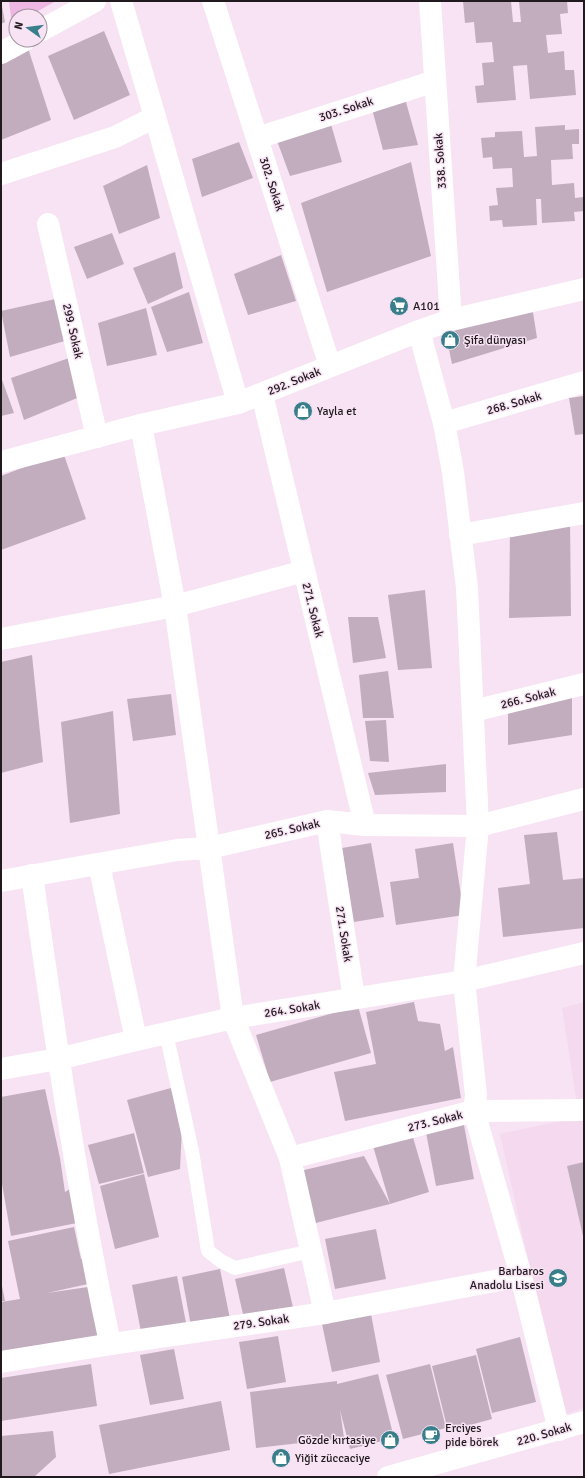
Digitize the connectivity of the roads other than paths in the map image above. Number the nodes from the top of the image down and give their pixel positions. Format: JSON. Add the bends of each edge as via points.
{"nodes":[{"id":1,"x":95,"y":1,"type":"edge"},
{"id":2,"x":121,"y":1,"type":"edge"},
{"id":3,"x":213,"y":1,"type":"edge"},
{"id":4,"x":430,"y":1,"type":"edge"},
{"id":5,"x":48,"y":27,"type":"edge"},
{"id":6,"x":10,"y":48,"type":"edge"},
{"id":7,"x":1,"y":53,"type":"edge"},
{"id":8,"x":435,"y":81,"type":"junction"},
{"id":9,"x":155,"y":117,"type":"junction"},
{"id":10,"x":257,"y":138,"type":"junction"},
{"id":11,"x":1,"y":174,"type":"edge"},
{"id":12,"x":48,"y":224,"type":"dead end"},
{"id":13,"x":584,"y":289,"type":"edge"},
{"id":14,"x":451,"y":320,"type":"junction"},
{"id":15,"x":419,"y":331,"type":"junction"},
{"id":16,"x":330,"y":366,"type":"junction"},
{"id":17,"x":584,"y":382,"type":"edge"},
{"id":18,"x":262,"y":394,"type":"junction"},
{"id":19,"x":238,"y":403,"type":"junction"},
{"id":20,"x":444,"y":423,"type":"junction"},
{"id":21,"x":141,"y":425,"type":"junction"},
{"id":22,"x":97,"y":437,"type":"junction"},
{"id":23,"x":1,"y":462,"type":"edge"},
{"id":24,"x":584,"y":513,"type":"edge"},
{"id":25,"x":460,"y":535,"type":"junction"},
{"id":26,"x":304,"y":571,"type":"junction"},
{"id":27,"x":175,"y":606,"type":"junction"},
{"id":28,"x":1,"y":639,"type":"edge"},
{"id":29,"x":584,"y":684,"type":"edge"},
{"id":30,"x":473,"y":711,"type":"junction"},
{"id":31,"x":584,"y":799,"type":"edge"},
{"id":32,"x":327,"y":821,"type":"junction"},
{"id":33,"x":365,"y":826,"type":"junction"},
{"id":34,"x":478,"y":826,"type":"junction"},
{"id":35,"x":209,"y":848,"type":"junction"},
{"id":36,"x":99,"y":864,"type":"junction"},
{"id":37,"x":32,"y":875,"type":"junction"},
{"id":38,"x":1,"y":880,"type":"edge"},
{"id":39,"x":584,"y":953,"type":"edge"},
{"id":40,"x":464,"y":981,"type":"junction"},
{"id":41,"x":354,"y":998,"type":"junction"},
{"id":42,"x":233,"y":1018,"type":"junction"},
{"id":43,"x":166,"y":1033,"type":"junction"},
{"id":44,"x":136,"y":1040,"type":"junction"},
{"id":45,"x":58,"y":1059,"type":"junction"},
{"id":46,"x":1,"y":1069,"type":"edge"},
{"id":47,"x":584,"y":1110,"type":"edge"},
{"id":48,"x":474,"y":1111,"type":"junction"},
{"id":49,"x":290,"y":1158,"type":"junction"},
{"id":50,"x":311,"y":1251,"type":"junction"},
{"id":51,"x":521,"y":1276,"type":"junction"},
{"id":52,"x":325,"y":1313,"type":"junction"},
{"id":53,"x":112,"y":1344,"type":"junction"},
{"id":54,"x":1,"y":1362,"type":"edge"},
{"id":55,"x":584,"y":1422,"type":"edge"},
{"id":56,"x":559,"y":1430,"type":"junction"},
{"id":57,"x":388,"y":1477,"type":"edge"}],
"edges":[{"from":1,"to":5,"type":"street"},
{"from":2,"to":9,"type":"street"},
{"from":3,"to":10,"type":"street","name":"302. Sokak"},
{"from":4,"to":8,"type":"street","name":"338. Sokak"},
{"from":6,"to":7,"type":"street"},
{"from":8,"to":10,"type":"street","name":"303. Sokak"},
{"from":8,"to":14,"type":"street","name":"338. Sokak"},
{"from":9,"to":11,"type":"street","via":[[115,137]]},
{"from":9,"to":19,"type":"street"},
{"from":10,"to":16,"type":"street","name":"302. Sokak"},
{"from":12,"to":22,"type":"street","name":"299. Sokak"},
{"from":13,"to":14,"type":"street","name":"292. Sokak"},
{"from":14,"to":15,"type":"street","name":"292. Sokak"},
{"from":15,"to":16,"type":"street","name":"292. Sokak"},
{"from":15,"to":20,"type":"street"},
{"from":16,"to":18,"type":"street","name":"292. Sokak"},
{"from":17,"to":20,"type":"street","name":"268. Sokak"},
{"from":18,"to":19,"type":"street","name":"292. Sokak"},
{"from":18,"to":26,"type":"street","name":"271. Sokak"},
{"from":19,"to":21,"type":"street","name":"292. Sokak"},
{"from":20,"to":25,"type":"street"},
{"from":21,"to":22,"type":"street","name":"292. Sokak"},
{"from":21,"to":27,"type":"street"},
{"from":22,"to":23,"type":"street","name":"292. Sokak"},
{"from":24,"to":25,"type":"street"},
{"from":25,"to":30,"type":"street","via":[[467,588]]},
{"from":26,"to":27,"type":"street"},
{"from":26,"to":33,"type":"street","name":"271. Sokak"},
{"from":27,"to":28,"type":"street"},
{"from":27,"to":35,"type":"street"},
{"from":29,"to":30,"type":"street","name":"266. Sokak"},
{"from":30,"to":34,"type":"street"},
{"from":31,"to":34,"type":"street","name":"265. Sokak"},
{"from":32,"to":33,"type":"street","name":"265. Sokak"},
{"from":32,"to":35,"type":"street","name":"265. Sokak"},
{"from":32,"to":41,"type":"street","name":"271. Sokak"},
{"from":33,"to":34,"type":"street","name":"265. Sokak"},
{"from":34,"to":40,"type":"street"},
{"from":35,"to":36,"type":"street","name":"265. Sokak","via":[[177,850]]},
{"from":35,"to":42,"type":"street"},
{"from":36,"to":37,"type":"street","name":"265. Sokak"},
{"from":36,"to":44,"type":"street"},
{"from":37,"to":38,"type":"street","name":"265. Sokak"},
{"from":37,"to":45,"type":"street"},
{"from":39,"to":40,"type":"street","name":"264. Sokak"},
{"from":40,"to":41,"type":"street","name":"264. Sokak"},
{"from":40,"to":48,"type":"street","via":[[476,1095]]},
{"from":41,"to":42,"type":"street","name":"264. Sokak"},
{"from":42,"to":43,"type":"street","name":"264. Sokak"},
{"from":42,"to":49,"type":"street"},
{"from":43,"to":44,"type":"street","name":"264. Sokak"},
{"from":43,"to":50,"type":"lane","via":[[192,1151],[208,1251],[235,1268]]},
{"from":44,"to":45,"type":"street","name":"264. Sokak"},
{"from":45,"to":46,"type":"street","name":"264. Sokak"},
{"from":45,"to":53,"type":"street","via":[[97,1282]]},
{"from":47,"to":48,"type":"street","name":"273. Sokak"},
{"from":48,"to":49,"type":"street","name":"273. Sokak"},
{"from":48,"to":51,"type":"street"},
{"from":49,"to":50,"type":"street"},
{"from":50,"to":52,"type":"street"},
{"from":51,"to":52,"type":"street","name":"279. Sokak"},
{"from":51,"to":56,"type":"street"},
{"from":52,"to":53,"type":"street","name":"279. Sokak"},
{"from":53,"to":54,"type":"street","name":"279. Sokak"},
{"from":55,"to":56,"type":"street","name":"220. Sokak"},
{"from":56,"to":57,"type":"street","name":"220. Sokak"}]}
